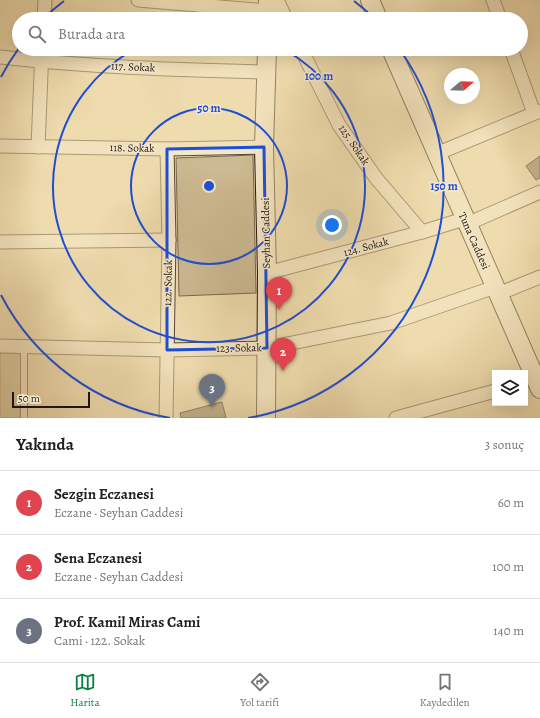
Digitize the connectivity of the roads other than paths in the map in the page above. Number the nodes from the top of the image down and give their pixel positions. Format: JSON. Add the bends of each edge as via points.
{"nodes":[{"id":1,"x":45,"y":0,"type":"edge"},
{"id":2,"x":138,"y":0,"type":"edge"},
{"id":3,"x":370,"y":0,"type":"edge"},
{"id":4,"x":493,"y":0,"type":"edge"},
{"id":5,"x":270,"y":7,"type":"edge"},
{"id":6,"x":44,"y":12,"type":"edge"},
{"id":7,"x":375,"y":12,"type":"edge"},
{"id":8,"x":497,"y":12,"type":"edge"},
{"id":9,"x":20,"y":56,"type":"edge"},
{"id":10,"x":41,"y":56,"type":"edge"},
{"id":11,"x":51,"y":56,"type":"edge"},
{"id":12,"x":267,"y":56,"type":"edge"},
{"id":13,"x":305,"y":56,"type":"edge"},
{"id":14,"x":394,"y":56,"type":"edge"},
{"id":15,"x":514,"y":56,"type":"edge"},
{"id":16,"x":0,"y":57,"type":"edge"},
{"id":17,"x":266,"y":72,"type":"junction"},
{"id":18,"x":537,"y":112,"type":"edge"},
{"id":19,"x":0,"y":146,"type":"edge"},
{"id":20,"x":38,"y":147,"type":"junction"},
{"id":21,"x":264,"y":147,"type":"junction"},
{"id":22,"x":167,"y":148,"type":"junction"},
{"id":23,"x":436,"y":154,"type":"junction"},
{"id":24,"x":540,"y":192,"type":"edge"},
{"id":25,"x":465,"y":222,"type":"junction"},
{"id":26,"x":422,"y":232,"type":"junction"},
{"id":27,"x":169,"y":240,"type":"junction"},
{"id":28,"x":0,"y":242,"type":"edge"},
{"id":29,"x":267,"y":273,"type":"junction"},
{"id":30,"x":540,"y":277,"type":"edge"},
{"id":31,"x":496,"y":291,"type":"junction"},
{"id":32,"x":0,"y":346,"type":"edge"},
{"id":33,"x":24,"y":347,"type":"junction"},
{"id":34,"x":267,"y":348,"type":"junction"},
{"id":35,"x":167,"y":350,"type":"junction"},
{"id":36,"x":534,"y":384,"type":"edge"},
{"id":37,"x":492,"y":392,"type":"edge"},
{"id":38,"x":24,"y":418,"type":"edge"},
{"id":39,"x":166,"y":418,"type":"edge"},
{"id":40,"x":266,"y":418,"type":"edge"},
{"id":41,"x":396,"y":418,"type":"edge"}],
"edges":[{"from":1,"to":6,"type":"street"},
{"from":2,"to":5,"type":"street"},
{"from":3,"to":7,"type":"main road"},
{"from":4,"to":8,"type":"street"},
{"from":9,"to":16,"type":"street","name":"117. Sokak"},
{"from":10,"to":20,"type":"street"},
{"from":11,"to":17,"type":"street","name":"117. Sokak","via":[[196,71]]},
{"from":12,"to":17,"type":"main road","name":"Seyhan Caddesi"},
{"from":13,"to":26,"type":"street","name":"125. Sokak","via":[[340,124],[376,178]]},
{"from":14,"to":23,"type":"main road","name":"Tuna Caddesi"},
{"from":15,"to":18,"type":"street"},
{"from":17,"to":21,"type":"main road","name":"Seyhan Caddesi"},
{"from":18,"to":23,"type":"street"},
{"from":19,"to":20,"type":"street","name":"118. Sokak"},
{"from":20,"to":22,"type":"street","name":"118. Sokak"},
{"from":21,"to":22,"type":"street","name":"118. Sokak"},
{"from":21,"to":29,"type":"main road","name":"Seyhan Caddesi"},
{"from":22,"to":27,"type":"street","name":"122. Sokak"},
{"from":23,"to":25,"type":"main road","name":"Tuna Caddesi"},
{"from":24,"to":25,"type":"street","name":"124. Sokak"},
{"from":25,"to":26,"type":"street","name":"124. Sokak"},
{"from":25,"to":31,"type":"main road","name":"Tuna Caddesi"},
{"from":26,"to":29,"type":"street","name":"124. Sokak"},
{"from":27,"to":28,"type":"street"},
{"from":27,"to":35,"type":"street","name":"122. Sokak"},
{"from":29,"to":34,"type":"main road","name":"Seyhan Caddesi"},
{"from":30,"to":31,"type":"street","name":"123. Sokak"},
{"from":31,"to":34,"type":"street","name":"123. Sokak","via":[[391,323]]},
{"from":31,"to":36,"type":"main road","name":"Tuna Caddesi"},
{"from":32,"to":33,"type":"street","name":"123. Sokak"},
{"from":33,"to":35,"type":"street","name":"123. Sokak"},
{"from":33,"to":38,"type":"lane"},
{"from":34,"to":35,"type":"street","name":"123. Sokak"},
{"from":34,"to":40,"type":"main road","name":"Seyhan Caddesi"},
{"from":35,"to":39,"type":"street","name":"122. Sokak"},
{"from":37,"to":41,"type":"street"}]}
